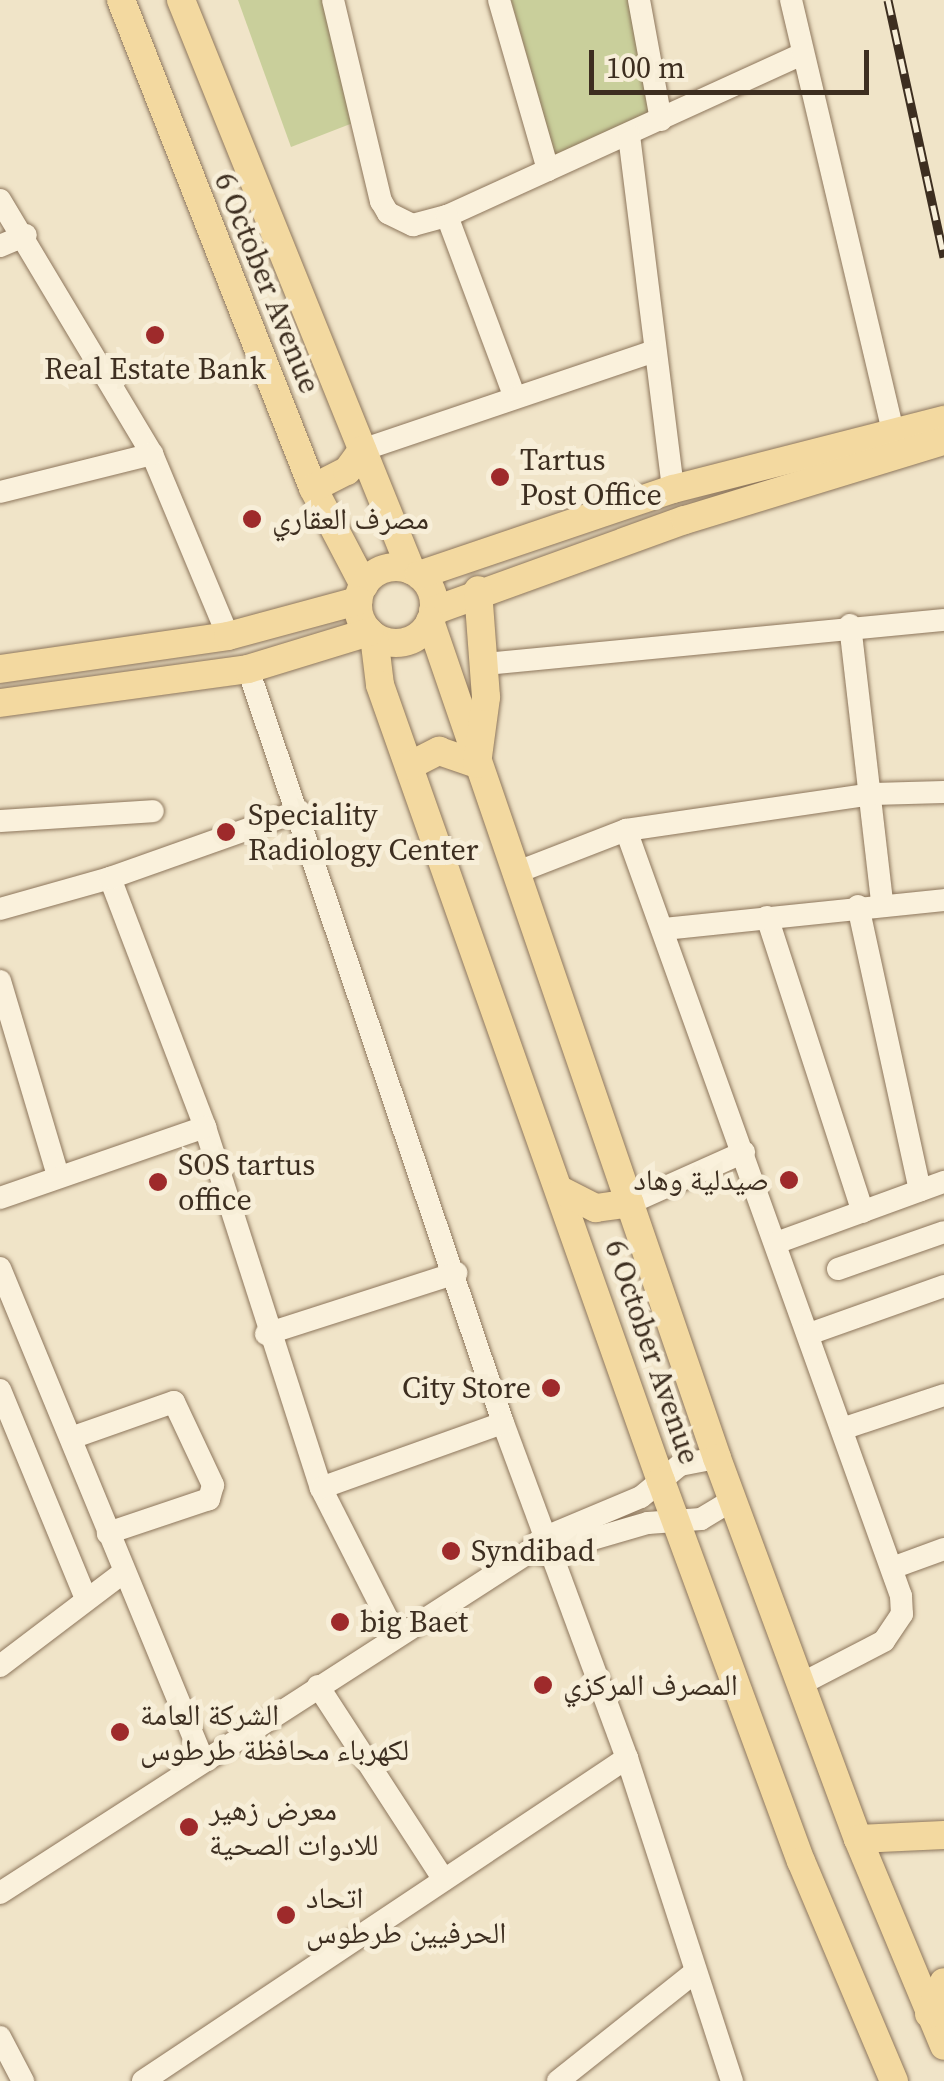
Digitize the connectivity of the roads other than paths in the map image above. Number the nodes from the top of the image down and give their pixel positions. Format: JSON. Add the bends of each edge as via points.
{"nodes":[{"id":1,"x":121,"y":0,"type":"edge"},
{"id":2,"x":181,"y":0,"type":"edge"},
{"id":3,"x":333,"y":0,"type":"edge"},
{"id":4,"x":498,"y":0,"type":"edge"},
{"id":5,"x":638,"y":0,"type":"edge"},
{"id":6,"x":792,"y":0,"type":"edge"},
{"id":7,"x":803,"y":54,"type":"junction"},
{"id":8,"x":660,"y":120,"type":"junction"},
{"id":9,"x":629,"y":136,"type":"junction"},
{"id":10,"x":548,"y":170,"type":"junction"},
{"id":11,"x":0,"y":200,"type":"edge"},
{"id":12,"x":447,"y":216,"type":"junction"},
{"id":13,"x":26,"y":235,"type":"junction"},
{"id":14,"x":0,"y":246,"type":"edge"},
{"id":15,"x":654,"y":351,"type":"junction"},
{"id":16,"x":514,"y":395,"type":"junction"},
{"id":17,"x":925,"y":433,"type":"edge"},
{"id":18,"x":362,"y":450,"type":"junction"},
{"id":19,"x":152,"y":454,"type":"junction"},
{"id":20,"x":313,"y":488,"type":"junction"},
{"id":21,"x":673,"y":489,"type":"junction"},
{"id":22,"x":0,"y":492,"type":"edge"},
{"id":23,"x":415,"y":573,"type":"junction"},
{"id":24,"x":478,"y":590,"type":"junction"},
{"id":25,"x":361,"y":593,"type":"junction"},
{"id":26,"x":432,"y":616,"type":"junction"},
{"id":27,"x":944,"y":620,"type":"edge"},
{"id":28,"x":850,"y":625,"type":"junction"},
{"id":29,"x":372,"y":634,"type":"junction"},
{"id":30,"x":228,"y":636,"type":"junction"},
{"id":31,"x":486,"y":664,"type":"junction"},
{"id":32,"x":248,"y":668,"type":"junction"},
{"id":33,"x":0,"y":669,"type":"edge"},
{"id":34,"x":0,"y":704,"type":"edge"},
{"id":35,"x":477,"y":764,"type":"junction"},
{"id":36,"x":409,"y":766,"type":"junction"},
{"id":37,"x":944,"y":792,"type":"edge"},
{"id":38,"x":873,"y":794,"type":"junction"},
{"id":39,"x":152,"y":810,"type":"dead end"},
{"id":40,"x":299,"y":810,"type":"junction"},
{"id":41,"x":0,"y":821,"type":"edge"},
{"id":42,"x":626,"y":830,"type":"junction"},
{"id":43,"x":515,"y":873,"type":"junction"},
{"id":44,"x":110,"y":878,"type":"junction"},
{"id":45,"x":944,"y":900,"type":"edge"},
{"id":46,"x":882,"y":902,"type":"junction"},
{"id":47,"x":858,"y":906,"type":"junction"},
{"id":48,"x":0,"y":909,"type":"edge"},
{"id":49,"x":768,"y":917,"type":"junction"},
{"id":50,"x":664,"y":929,"type":"junction"},
{"id":51,"x":0,"y":981,"type":"edge"},
{"id":52,"x":205,"y":1127,"type":"junction"},
{"id":53,"x":744,"y":1152,"type":"junction"},
{"id":54,"x":58,"y":1176,"type":"junction"},
{"id":55,"x":944,"y":1182,"type":"edge"},
{"id":56,"x":920,"y":1190,"type":"junction"},
{"id":57,"x":562,"y":1192,"type":"junction"},
{"id":58,"x":0,"y":1198,"type":"edge"},
{"id":59,"x":630,"y":1203,"type":"junction"},
{"id":60,"x":863,"y":1212,"type":"junction"},
{"id":61,"x":944,"y":1232,"type":"edge"},
{"id":62,"x":776,"y":1243,"type":"junction"},
{"id":63,"x":0,"y":1268,"type":"edge"},
{"id":64,"x":838,"y":1269,"type":"dead end"},
{"id":65,"x":456,"y":1273,"type":"junction"},
{"id":66,"x":944,"y":1286,"type":"edge"},
{"id":67,"x":266,"y":1334,"type":"junction"},
{"id":68,"x":809,"y":1334,"type":"junction"},
{"id":69,"x":0,"y":1390,"type":"edge"},
{"id":70,"x":944,"y":1395,"type":"edge"},
{"id":71,"x":6,"y":1422,"type":"edge"},
{"id":72,"x":503,"y":1423,"type":"junction"},
{"id":73,"x":842,"y":1428,"type":"junction"},
{"id":74,"x":71,"y":1438,"type":"junction"},
{"id":75,"x":718,"y":1458,"type":"junction"},
{"id":76,"x":661,"y":1481,"type":"junction"},
{"id":77,"x":321,"y":1488,"type":"junction"},
{"id":78,"x":733,"y":1500,"type":"junction"},
{"id":79,"x":676,"y":1521,"type":"junction"},
{"id":80,"x":108,"y":1533,"type":"junction"},
{"id":81,"x":552,"y":1543,"type":"junction"},
{"id":82,"x":944,"y":1549,"type":"edge"},
{"id":83,"x":892,"y":1568,"type":"junction"},
{"id":84,"x":124,"y":1572,"type":"junction"},
{"id":85,"x":86,"y":1599,"type":"junction"},
{"id":86,"x":396,"y":1636,"type":"junction"},
{"id":87,"x":0,"y":1666,"type":"edge"},
{"id":88,"x":801,"y":1684,"type":"junction"},
{"id":89,"x":318,"y":1686,"type":"junction"},
{"id":90,"x":627,"y":1758,"type":"junction"},
{"id":91,"x":202,"y":1760,"type":"junction"},
{"id":92,"x":944,"y":1835,"type":"edge"},
{"id":93,"x":858,"y":1840,"type":"junction"},
{"id":94,"x":444,"y":1880,"type":"junction"},
{"id":95,"x":0,"y":1893,"type":"edge"},
{"id":96,"x":694,"y":1973,"type":"junction"},
{"id":97,"x":944,"y":1982,"type":"edge"},
{"id":98,"x":929,"y":2014,"type":"junction"},
{"id":99,"x":0,"y":2037,"type":"edge"},
{"id":100,"x":944,"y":2046,"type":"edge"},
{"id":101,"x":23,"y":2081,"type":"edge"},
{"id":102,"x":142,"y":2081,"type":"edge"},
{"id":103,"x":558,"y":2081,"type":"edge"},
{"id":104,"x":732,"y":2081,"type":"edge"},
{"id":105,"x":894,"y":2081,"type":"edge"}],
"edges":[{"from":1,"to":20,"type":"main road","name":"6 October Avenue"},
{"from":2,"to":18,"type":"main road","name":"6 October Avenue"},
{"from":3,"to":12,"type":"street","via":[[381,201],[388,213],[413,225]]},
{"from":4,"to":10,"type":"street"},
{"from":5,"to":8,"type":"street"},
{"from":6,"to":7,"type":"street"},
{"from":7,"to":8,"type":"street"},
{"from":7,"to":17,"type":"street"},
{"from":8,"to":9,"type":"street"},
{"from":9,"to":10,"type":"street"},
{"from":9,"to":15,"type":"street"},
{"from":10,"to":12,"type":"street"},
{"from":11,"to":13,"type":"street"},
{"from":12,"to":16,"type":"street"},
{"from":13,"to":14,"type":"street"},
{"from":13,"to":19,"type":"street"},
{"from":15,"to":16,"type":"street"},
{"from":15,"to":21,"type":"street"},
{"from":16,"to":18,"type":"street"},
{"from":17,"to":21,"type":"main road"},
{"from":17,"to":24,"type":"main road"},
{"from":18,"to":20,"type":"main road","via":[[347,471]]},
{"from":18,"to":23,"type":"main road","name":"6 October Avenue"},
{"from":19,"to":22,"type":"street"},
{"from":19,"to":30,"type":"street"},
{"from":20,"to":25,"type":"main road","name":"6 October Avenue"},
{"from":21,"to":23,"type":"main road"},
{"from":23,"to":25,"type":"main road","via":[[384,569]]},
{"from":23,"to":26,"type":"main road"},
{"from":24,"to":26,"type":"main road"},
{"from":24,"to":31,"type":"main road"},
{"from":25,"to":29,"type":"main road"},
{"from":25,"to":30,"type":"main road"},
{"from":26,"to":29,"type":"main road","via":[[406,642]]},
{"from":26,"to":35,"type":"main road","name":"6 October Avenue"},
{"from":27,"to":28,"type":"street"},
{"from":28,"to":31,"type":"street"},
{"from":28,"to":38,"type":"street"},
{"from":29,"to":32,"type":"main road"},
{"from":29,"to":36,"type":"main road","name":"6 October Avenue","via":[[380,685]]},
{"from":30,"to":33,"type":"main road"},
{"from":31,"to":35,"type":"main road"},
{"from":32,"to":34,"type":"main road"},
{"from":32,"to":40,"type":"street"},
{"from":35,"to":36,"type":"main road","via":[[439,752]]},
{"from":35,"to":43,"type":"main road","name":"6 October Avenue"},
{"from":36,"to":57,"type":"main road","name":"6 October Avenue"},
{"from":37,"to":38,"type":"street"},
{"from":38,"to":42,"type":"street"},
{"from":38,"to":46,"type":"street"},
{"from":39,"to":41,"type":"street"},
{"from":40,"to":44,"type":"street"},
{"from":40,"to":65,"type":"street"},
{"from":42,"to":43,"type":"street"},
{"from":42,"to":50,"type":"street"},
{"from":43,"to":59,"type":"main road","name":"6 October Avenue"},
{"from":44,"to":48,"type":"street"},
{"from":44,"to":52,"type":"street"},
{"from":45,"to":46,"type":"street"},
{"from":46,"to":47,"type":"street"},
{"from":47,"to":49,"type":"street"},
{"from":47,"to":56,"type":"street"},
{"from":49,"to":50,"type":"street"},
{"from":49,"to":60,"type":"street"},
{"from":50,"to":53,"type":"street"},
{"from":51,"to":54,"type":"street"},
{"from":52,"to":54,"type":"street"},
{"from":52,"to":67,"type":"street"},
{"from":53,"to":59,"type":"street"},
{"from":53,"to":62,"type":"street"},
{"from":54,"to":58,"type":"street"},
{"from":55,"to":56,"type":"street"},
{"from":56,"to":60,"type":"street"},
{"from":57,"to":59,"type":"main road","via":[[596,1208]]},
{"from":57,"to":76,"type":"main road","name":"6 October Avenue"},
{"from":59,"to":75,"type":"main road","name":"6 October Avenue"},
{"from":60,"to":62,"type":"street"},
{"from":61,"to":64,"type":"street"},
{"from":62,"to":68,"type":"street"},
{"from":63,"to":74,"type":"street"},
{"from":65,"to":67,"type":"street"},
{"from":65,"to":72,"type":"street"},
{"from":66,"to":68,"type":"street"},
{"from":67,"to":77,"type":"street"},
{"from":68,"to":73,"type":"street"},
{"from":69,"to":71,"type":"street"},
{"from":70,"to":73,"type":"street"},
{"from":71,"to":85,"type":"street"},
{"from":72,"to":77,"type":"street"},
{"from":72,"to":81,"type":"street"},
{"from":73,"to":83,"type":"street"},
{"from":74,"to":80,"type":"street"},
{"from":74,"to":80,"type":"street","via":[[166,1399],[181,1406],[213,1485],[209,1498]]},
{"from":75,"to":76,"type":"street","via":[[680,1465]]},
{"from":75,"to":78,"type":"main road","name":"6 October Avenue"},
{"from":76,"to":79,"type":"main road","name":"6 October Avenue"},
{"from":76,"to":81,"type":"street"},
{"from":77,"to":86,"type":"street"},
{"from":78,"to":79,"type":"street","via":[[713,1514]]},
{"from":78,"to":88,"type":"main road","name":"6 October Avenue"},
{"from":79,"to":81,"type":"street"},
{"from":79,"to":105,"type":"main road","name":"6 October Avenue","via":[[801,1861]]},
{"from":80,"to":84,"type":"street"},
{"from":81,"to":86,"type":"street"},
{"from":81,"to":90,"type":"street"},
{"from":82,"to":83,"type":"street"},
{"from":83,"to":88,"type":"street","via":[[902,1614],[884,1642]]},
{"from":84,"to":85,"type":"street"},
{"from":84,"to":91,"type":"street"},
{"from":85,"to":87,"type":"street"},
{"from":86,"to":89,"type":"street"},
{"from":88,"to":93,"type":"main road","name":"6 October Avenue"},
{"from":89,"to":91,"type":"street"},
{"from":89,"to":94,"type":"street"},
{"from":90,"to":94,"type":"street"},
{"from":90,"to":96,"type":"street"},
{"from":91,"to":95,"type":"street"},
{"from":92,"to":93,"type":"main road"},
{"from":93,"to":98,"type":"main road","name":"6 October Avenue"},
{"from":94,"to":102,"type":"street"},
{"from":96,"to":103,"type":"street"},
{"from":96,"to":104,"type":"street"},
{"from":97,"to":98,"type":"main road"},
{"from":98,"to":100,"type":"main road","name":"6 October Avenue"},
{"from":99,"to":101,"type":"street"}]}
